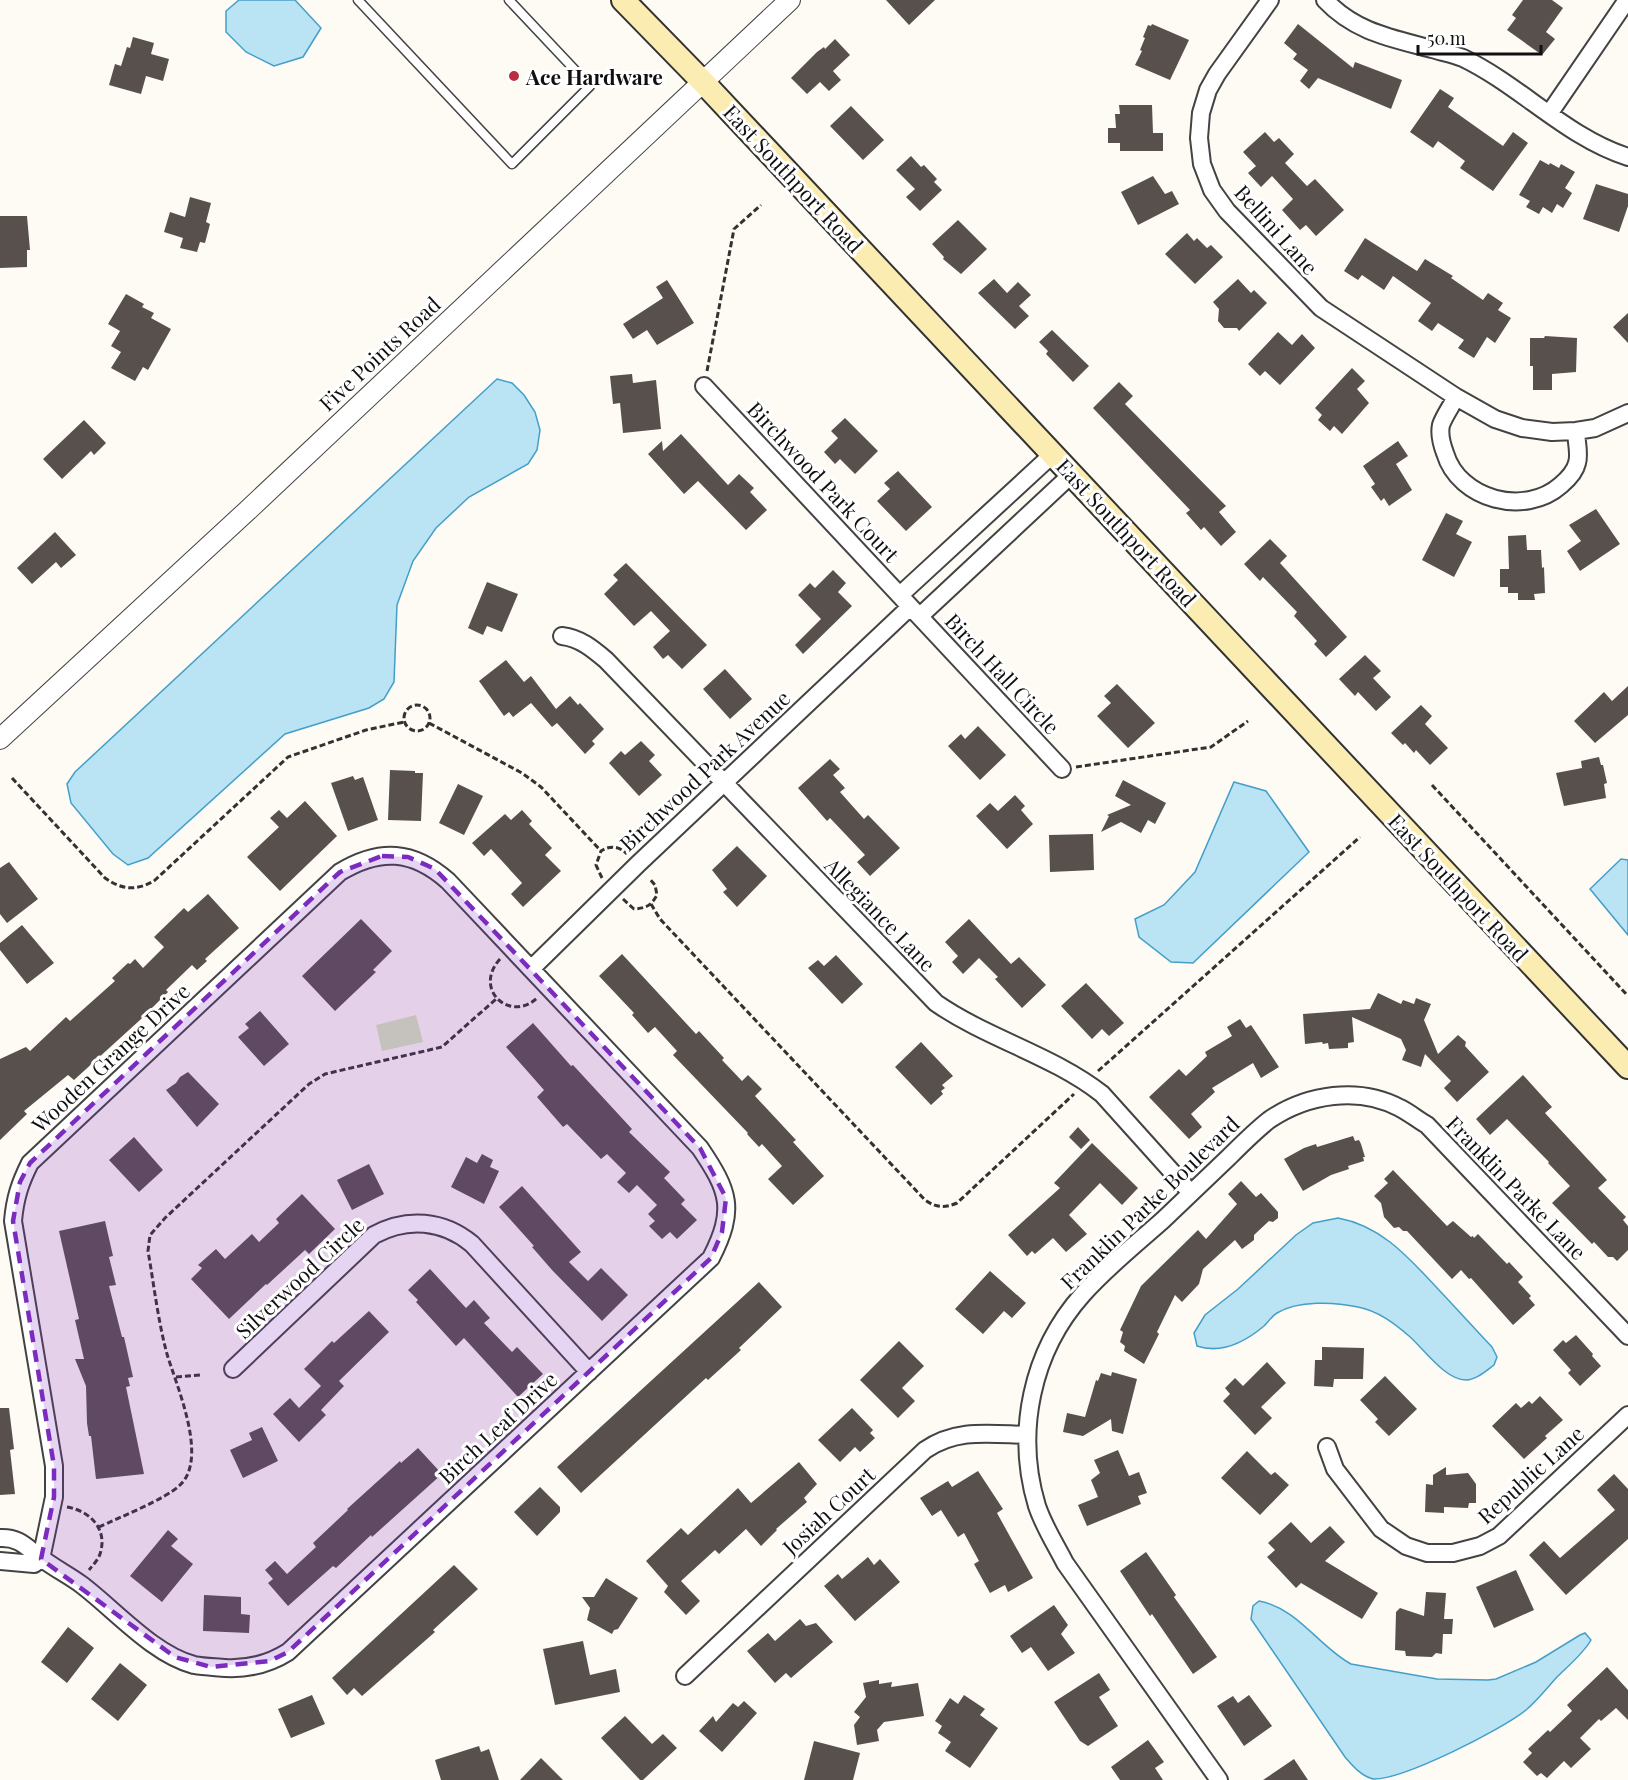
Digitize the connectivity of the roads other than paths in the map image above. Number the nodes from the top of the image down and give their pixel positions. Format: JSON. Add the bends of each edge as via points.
{"nodes":[{"id":1,"x":358,"y":0,"type":"edge"},
{"id":2,"x":509,"y":0,"type":"edge"},
{"id":3,"x":623,"y":0,"type":"edge"},
{"id":4,"x":790,"y":0,"type":"edge"},
{"id":5,"x":1270,"y":0,"type":"edge"},
{"id":6,"x":1325,"y":0,"type":"edge"},
{"id":7,"x":1627,"y":0,"type":"edge"},
{"id":8,"x":703,"y":81,"type":"junction"},
{"id":9,"x":1550,"y":114,"type":"junction"},
{"id":10,"x":1628,"y":157,"type":"edge"},
{"id":11,"x":704,"y":386,"type":"road end"},
{"id":12,"x":1456,"y":397,"type":"junction"},
{"id":13,"x":1628,"y":413,"type":"edge"},
{"id":14,"x":1576,"y":431,"type":"junction"},
{"id":15,"x":1053,"y":454,"type":"junction"},
{"id":16,"x":1072,"y":474,"type":"junction"},
{"id":17,"x":910,"y":606,"type":"junction"},
{"id":18,"x":562,"y":636,"type":"dead end"},
{"id":19,"x":0,"y":739,"type":"edge"},
{"id":20,"x":1062,"y":769,"type":"road end"},
{"id":21,"x":723,"y":782,"type":"junction"},
{"id":22,"x":531,"y":969,"type":"junction"},
{"id":23,"x":1628,"y":1067,"type":"edge"},
{"id":24,"x":1357,"y":1096,"type":"joint"},
{"id":25,"x":1191,"y":1193,"type":"junction"},
{"id":26,"x":1628,"y":1336,"type":"edge"},
{"id":27,"x":232,"y":1369,"type":"dead end"},
{"id":28,"x":589,"y":1372,"type":"junction"},
{"id":29,"x":1628,"y":1415,"type":"edge"},
{"id":30,"x":1027,"y":1435,"type":"junction"},
{"id":31,"x":1327,"y":1447,"type":"dead end"},
{"id":32,"x":0,"y":1538,"type":"edge"},
{"id":33,"x":0,"y":1561,"type":"edge"},
{"id":34,"x":38,"y":1561,"type":"junction"},
{"id":35,"x":685,"y":1676,"type":"dead end"},
{"id":36,"x":1219,"y":1780,"type":"edge"}],
"edges":[{"from":1,"to":2,"type":"lane","via":[[512,164],[590,86]]},
{"from":3,"to":8,"type":"main road","name":"East Southport Road"},
{"from":4,"to":8,"type":"street","name":"Five Points Road"},
{"from":5,"to":12,"type":"street","name":"Bellini Lane","via":[[1208,90],[1199,138],[1202,164],[1212,190],[1227,211],[1321,308]]},
{"from":6,"to":9,"type":"street","via":[[1369,31],[1461,57]]},
{"from":7,"to":9,"type":"street"},
{"from":8,"to":15,"type":"main road","name":"East Southport Road"},
{"from":8,"to":19,"type":"street","name":"Five Points Road"},
{"from":9,"to":10,"type":"street"},
{"from":11,"to":17,"type":"street","name":"Birchwood Park Court"},
{"from":12,"to":14,"type":"street","name":"Bellini Lane","via":[[1495,419],[1522,428]]},
{"from":12,"to":14,"type":"street","via":[[1441,426],[1446,459],[1471,488],[1499,501],[1537,499],[1569,478],[1578,463]]},
{"from":13,"to":14,"type":"street","name":"Bellini Lane","via":[[1595,428]]},
{"from":15,"to":16,"type":"main road","name":"East Southport Road"},
{"from":15,"to":17,"type":"street","name":"Birchwood Park Avenue"},
{"from":16,"to":17,"type":"street","name":"Birchwood Park Avenue"},
{"from":16,"to":23,"type":"main road","name":"East Southport Road"},
{"from":17,"to":20,"type":"street","name":"Birch Hall Circle"},
{"from":17,"to":21,"type":"street","name":"Birchwood Park Avenue"},
{"from":18,"to":21,"type":"street","name":"Allegiance Lane","via":[[590,646],[606,660]]},
{"from":21,"to":22,"type":"street","name":"Birchwood Park Avenue"},
{"from":21,"to":25,"type":"street","name":"Allegiance Lane","via":[[936,1003],[952,1015],[1093,1086]]},
{"from":22,"to":28,"type":"street","name":"Birch Leaf Drive","via":[[700,1148],[726,1198],[722,1232],[711,1258]]},
{"from":22,"to":34,"type":"street","name":"Wooden Grange Drive","via":[[435,869],[395,855],[363,859],[340,872],[30,1163],[15,1199],[13,1221],[54,1466],[54,1497]]},
{"from":24,"to":25,"type":"street","name":"Franklin Parke Boulevard","via":[[1313,1099],[1275,1116]]},
{"from":24,"to":26,"type":"street","name":"Franklin Parke Lane","via":[[1399,1107],[1427,1125]]},
{"from":25,"to":30,"type":"street","name":"Franklin Parke Boulevard","via":[[1090,1287],[1063,1320],[1035,1382]]},
{"from":27,"to":28,"type":"street","name":"Silverwood Circle","via":[[374,1235],[415,1222],[431,1223],[472,1244]]},
{"from":28,"to":34,"type":"street","name":"Birch Leaf Drive","via":[[288,1652],[270,1661],[247,1667],[211,1667],[175,1657],[81,1584]]},
{"from":29,"to":31,"type":"street","name":"Republic Lane","via":[[1504,1532],[1480,1546],[1453,1553],[1427,1553],[1384,1532],[1335,1469]]},
{"from":30,"to":35,"type":"street","name":"Josiah Court","via":[[959,1434],[925,1450]]},
{"from":30,"to":36,"type":"street","name":"Franklin Parke Boulevard","via":[[1031,1486],[1052,1542]]},
{"from":32,"to":34,"type":"street","name":"Birch Leaf Drive","via":[[27,1545]]},
{"from":33,"to":34,"type":"street","name":"Birch Leaf Drive"}]}
